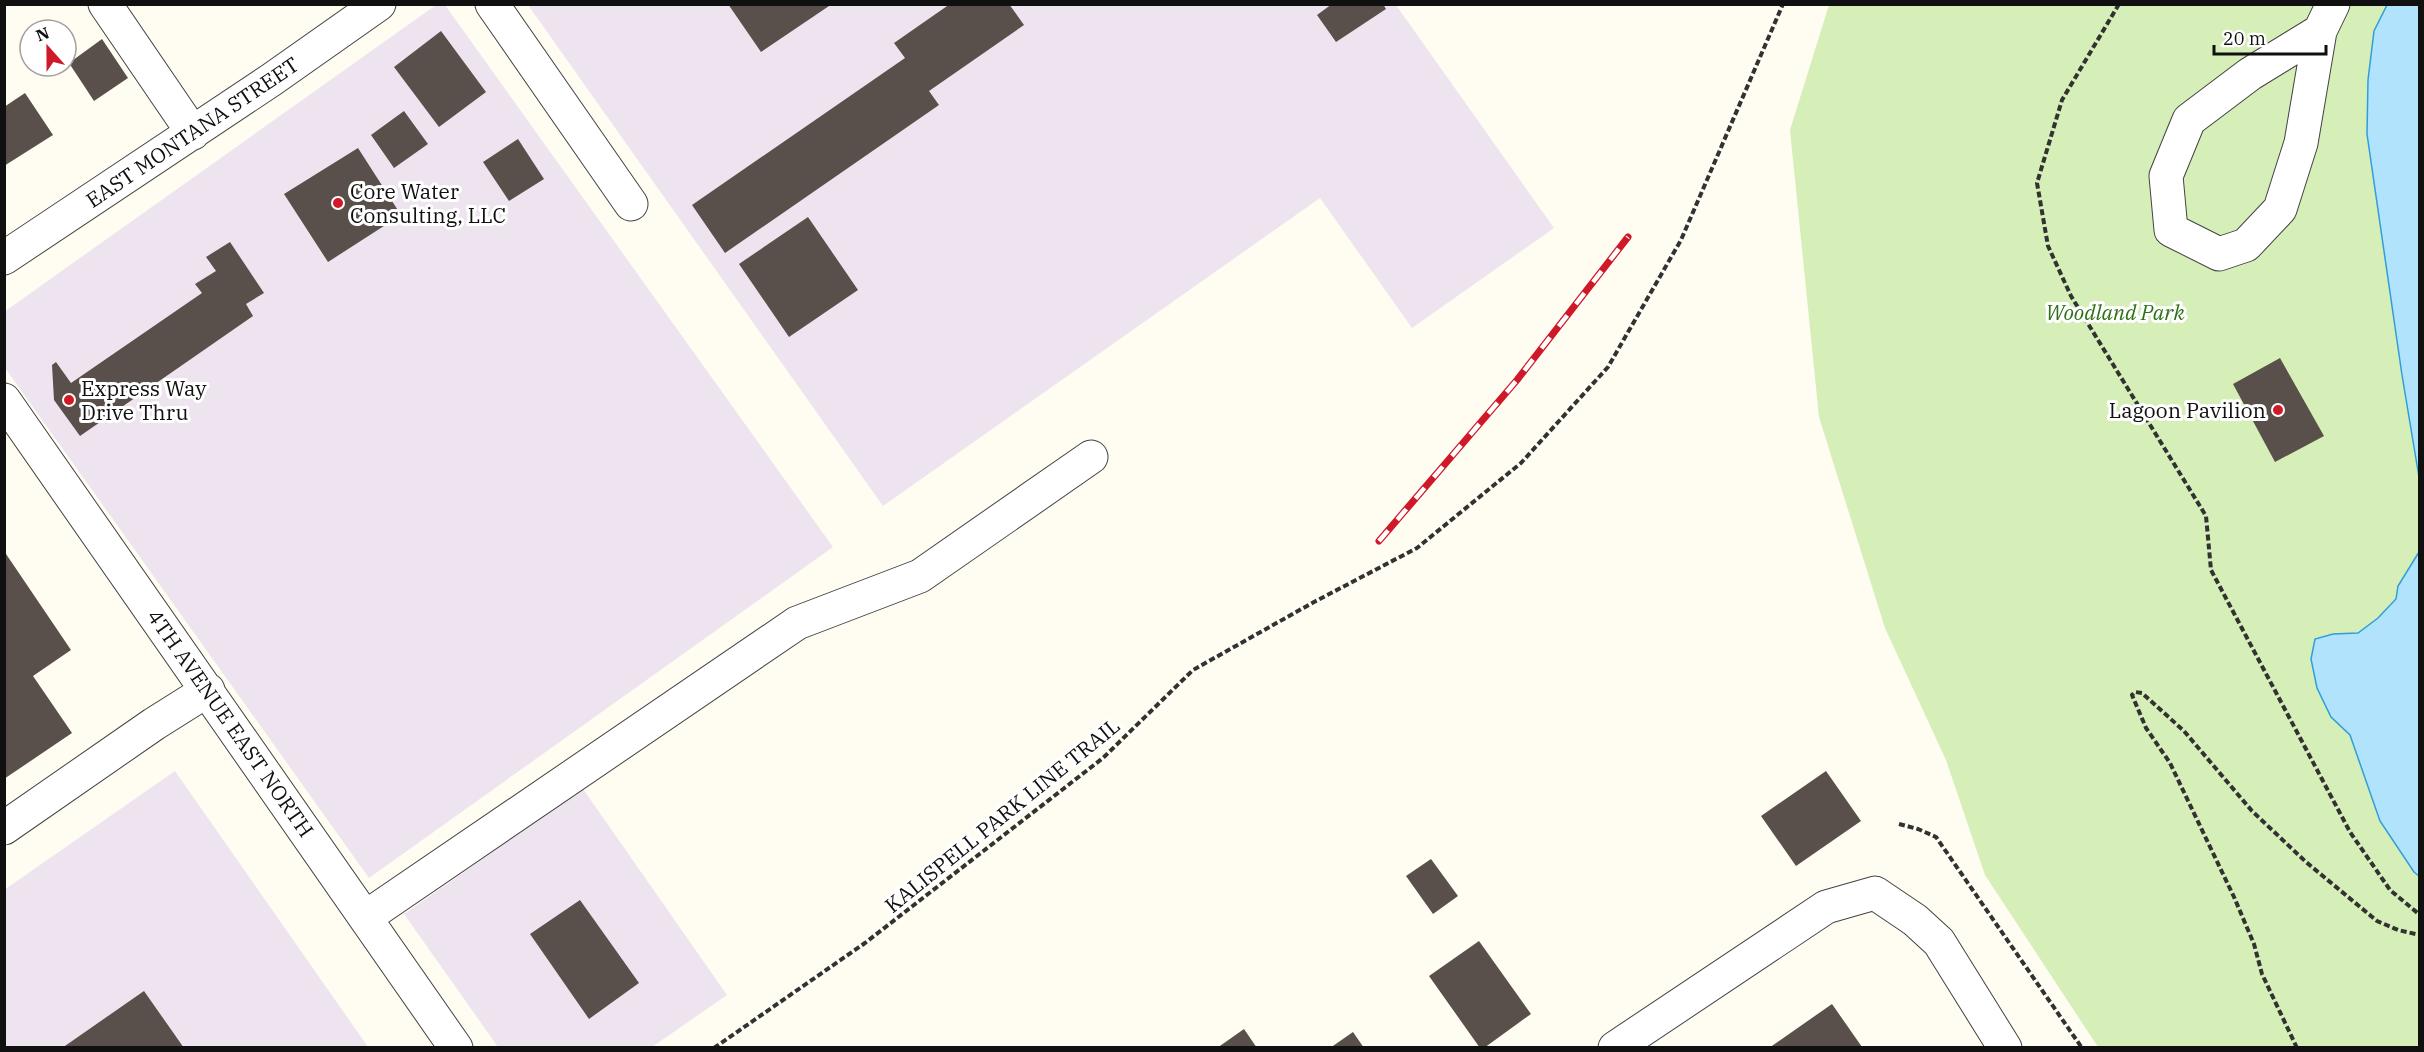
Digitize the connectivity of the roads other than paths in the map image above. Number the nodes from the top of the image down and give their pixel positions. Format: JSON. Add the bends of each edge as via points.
{"nodes":[{"id":1,"x":105,"y":4,"type":"edge"},
{"id":2,"x":379,"y":4,"type":"edge"},
{"id":3,"x":492,"y":4,"type":"edge"},
{"id":4,"x":2326,"y":18,"type":"edge"},
{"id":5,"x":193,"y":133,"type":"junction"},
{"id":6,"x":632,"y":204,"type":"dead end"},
{"id":7,"x":4,"y":258,"type":"edge"},
{"id":8,"x":4,"y":400,"type":"edge"},
{"id":9,"x":1091,"y":457,"type":"dead end"},
{"id":10,"x":208,"y":690,"type":"junction"},
{"id":11,"x":4,"y":828,"type":"edge"},
{"id":12,"x":366,"y":917,"type":"junction"},
{"id":13,"x":456,"y":1047,"type":"edge"},
{"id":14,"x":1615,"y":1047,"type":"edge"},
{"id":15,"x":2005,"y":1047,"type":"edge"}],
"edges":[{"from":1,"to":5,"type":"street"},
{"from":2,"to":5,"type":"street","name":"EAST MONTANA STREET"},
{"from":3,"to":6,"type":"street"},
{"from":4,"to":4,"type":"street","via":[[2189,120],[2166,176],[2170,230],[2219,254],[2246,245],[2280,209],[2301,143]]},
{"from":5,"to":7,"type":"street","name":"EAST MONTANA STREET"},
{"from":8,"to":10,"type":"street","name":"4TH AVENUE EAST NORTH"},
{"from":9,"to":12,"type":"street","via":[[920,576],[797,623]]},
{"from":10,"to":11,"type":"street"},
{"from":10,"to":12,"type":"street","name":"4TH AVENUE EAST NORTH"},
{"from":12,"to":13,"type":"street","name":"4TH AVENUE EAST NORTH"},
{"from":14,"to":15,"type":"street","via":[[1826,907],[1875,893],[1939,942]]}]}
